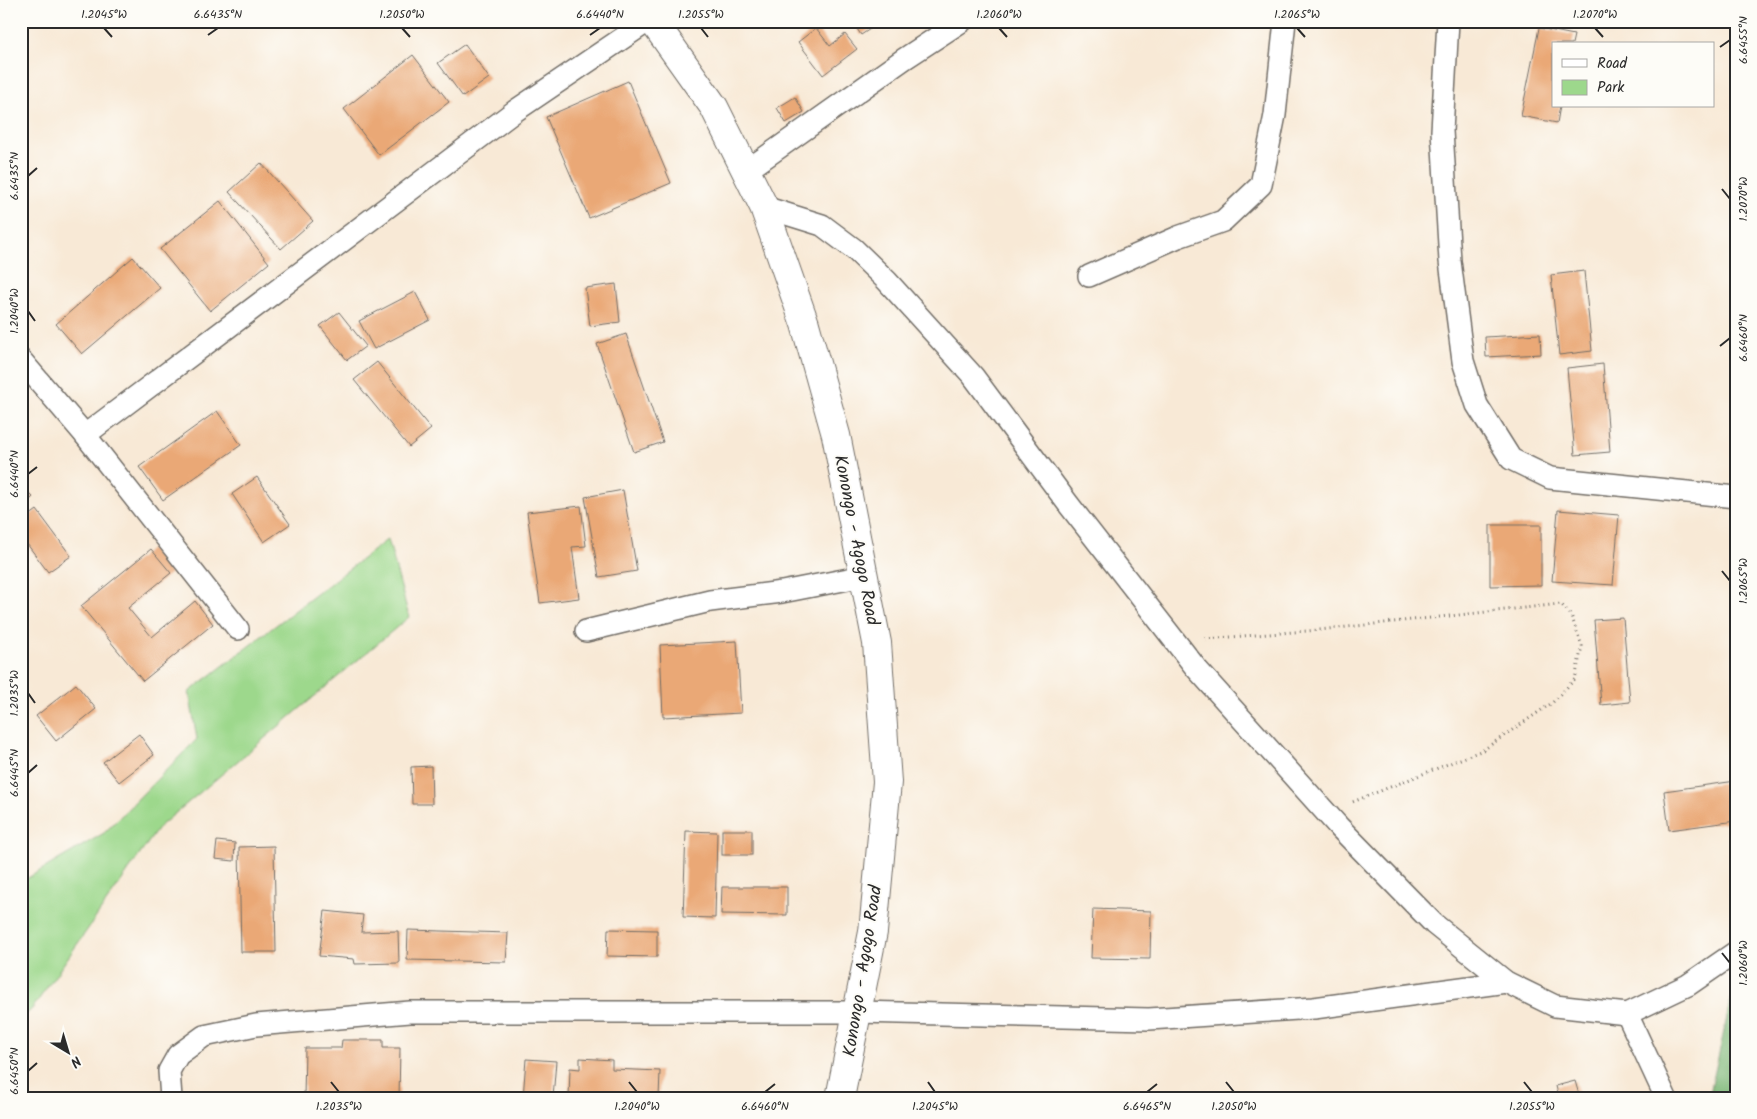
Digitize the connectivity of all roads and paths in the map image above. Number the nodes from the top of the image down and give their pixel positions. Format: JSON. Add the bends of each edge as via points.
{"nodes":[{"id":1,"x":648,"y":21,"type":"edge"},
{"id":2,"x":653,"y":21,"type":"edge"},
{"id":3,"x":962,"y":21,"type":"edge"},
{"id":4,"x":1286,"y":21,"type":"edge"},
{"id":5,"x":1448,"y":21,"type":"edge"},
{"id":6,"x":746,"y":171,"type":"junction"},
{"id":7,"x":764,"y":207,"type":"junction"},
{"id":8,"x":1089,"y":276,"type":"dead end"},
{"id":9,"x":21,"y":360,"type":"edge"},
{"id":10,"x":85,"y":435,"type":"junction"},
{"id":11,"x":1736,"y":497,"type":"edge"},
{"id":12,"x":864,"y":576,"type":"junction"},
{"id":13,"x":238,"y":629,"type":"dead end"},
{"id":14,"x":586,"y":631,"type":"dead end"},
{"id":15,"x":1176,"y":641,"type":"junction"},
{"id":16,"x":1326,"y":812,"type":"junction"},
{"id":17,"x":1736,"y":952,"type":"edge"},
{"id":18,"x":1506,"y":982,"type":"junction"},
{"id":19,"x":858,"y":1012,"type":"junction"},
{"id":20,"x":1627,"y":1014,"type":"junction"},
{"id":21,"x":171,"y":1098,"type":"edge"},
{"id":22,"x":840,"y":1098,"type":"edge"},
{"id":23,"x":1666,"y":1098,"type":"edge"}],
"edges":[{"from":1,"to":10,"type":"street","via":[[507,117]]},
{"from":2,"to":6,"type":"main road","name":"Konongo - Agogo Road","via":[[714,107]]},
{"from":3,"to":6,"type":"street"},
{"from":4,"to":8,"type":"street","via":[[1275,115],[1261,185],[1223,221]]},
{"from":5,"to":11,"type":"street","via":[[1442,131],[1450,262],[1463,361],[1477,406],[1511,458],[1550,478]]},
{"from":6,"to":7,"type":"main road","name":"Konongo - Agogo Road"},
{"from":7,"to":12,"type":"main road","name":"Konongo - Agogo Road","via":[[804,324],[836,435]]},
{"from":7,"to":15,"type":"street","via":[[822,225],[854,249],[886,281],[973,376]]},
{"from":9,"to":10,"type":"street"},
{"from":10,"to":13,"type":"street"},
{"from":12,"to":14,"type":"street","via":[[782,592],[710,601]]},
{"from":12,"to":19,"type":"main road","name":"Konongo - Agogo Road","via":[[877,642],[887,782],[873,932]]},
{"from":15,"to":16,"type":"street","via":[[1196,668]]},
{"from":15,"to":16,"type":"path","via":[[1318,630],[1561,604],[1571,615],[1582,646],[1575,679],[1552,703],[1483,750]]},
{"from":16,"to":18,"type":"street","via":[[1434,924]]},
{"from":17,"to":20,"type":"street","via":[[1688,985]]},
{"from":18,"to":19,"type":"street","via":[[1314,1008],[1149,1018]]},
{"from":18,"to":20,"type":"street","via":[[1555,1006]]},
{"from":19,"to":21,"type":"street","via":[[410,1012],[256,1025],[204,1036],[178,1055],[169,1071]]},
{"from":19,"to":22,"type":"main road","name":"Konongo - Agogo Road"},
{"from":20,"to":23,"type":"street"}]}
